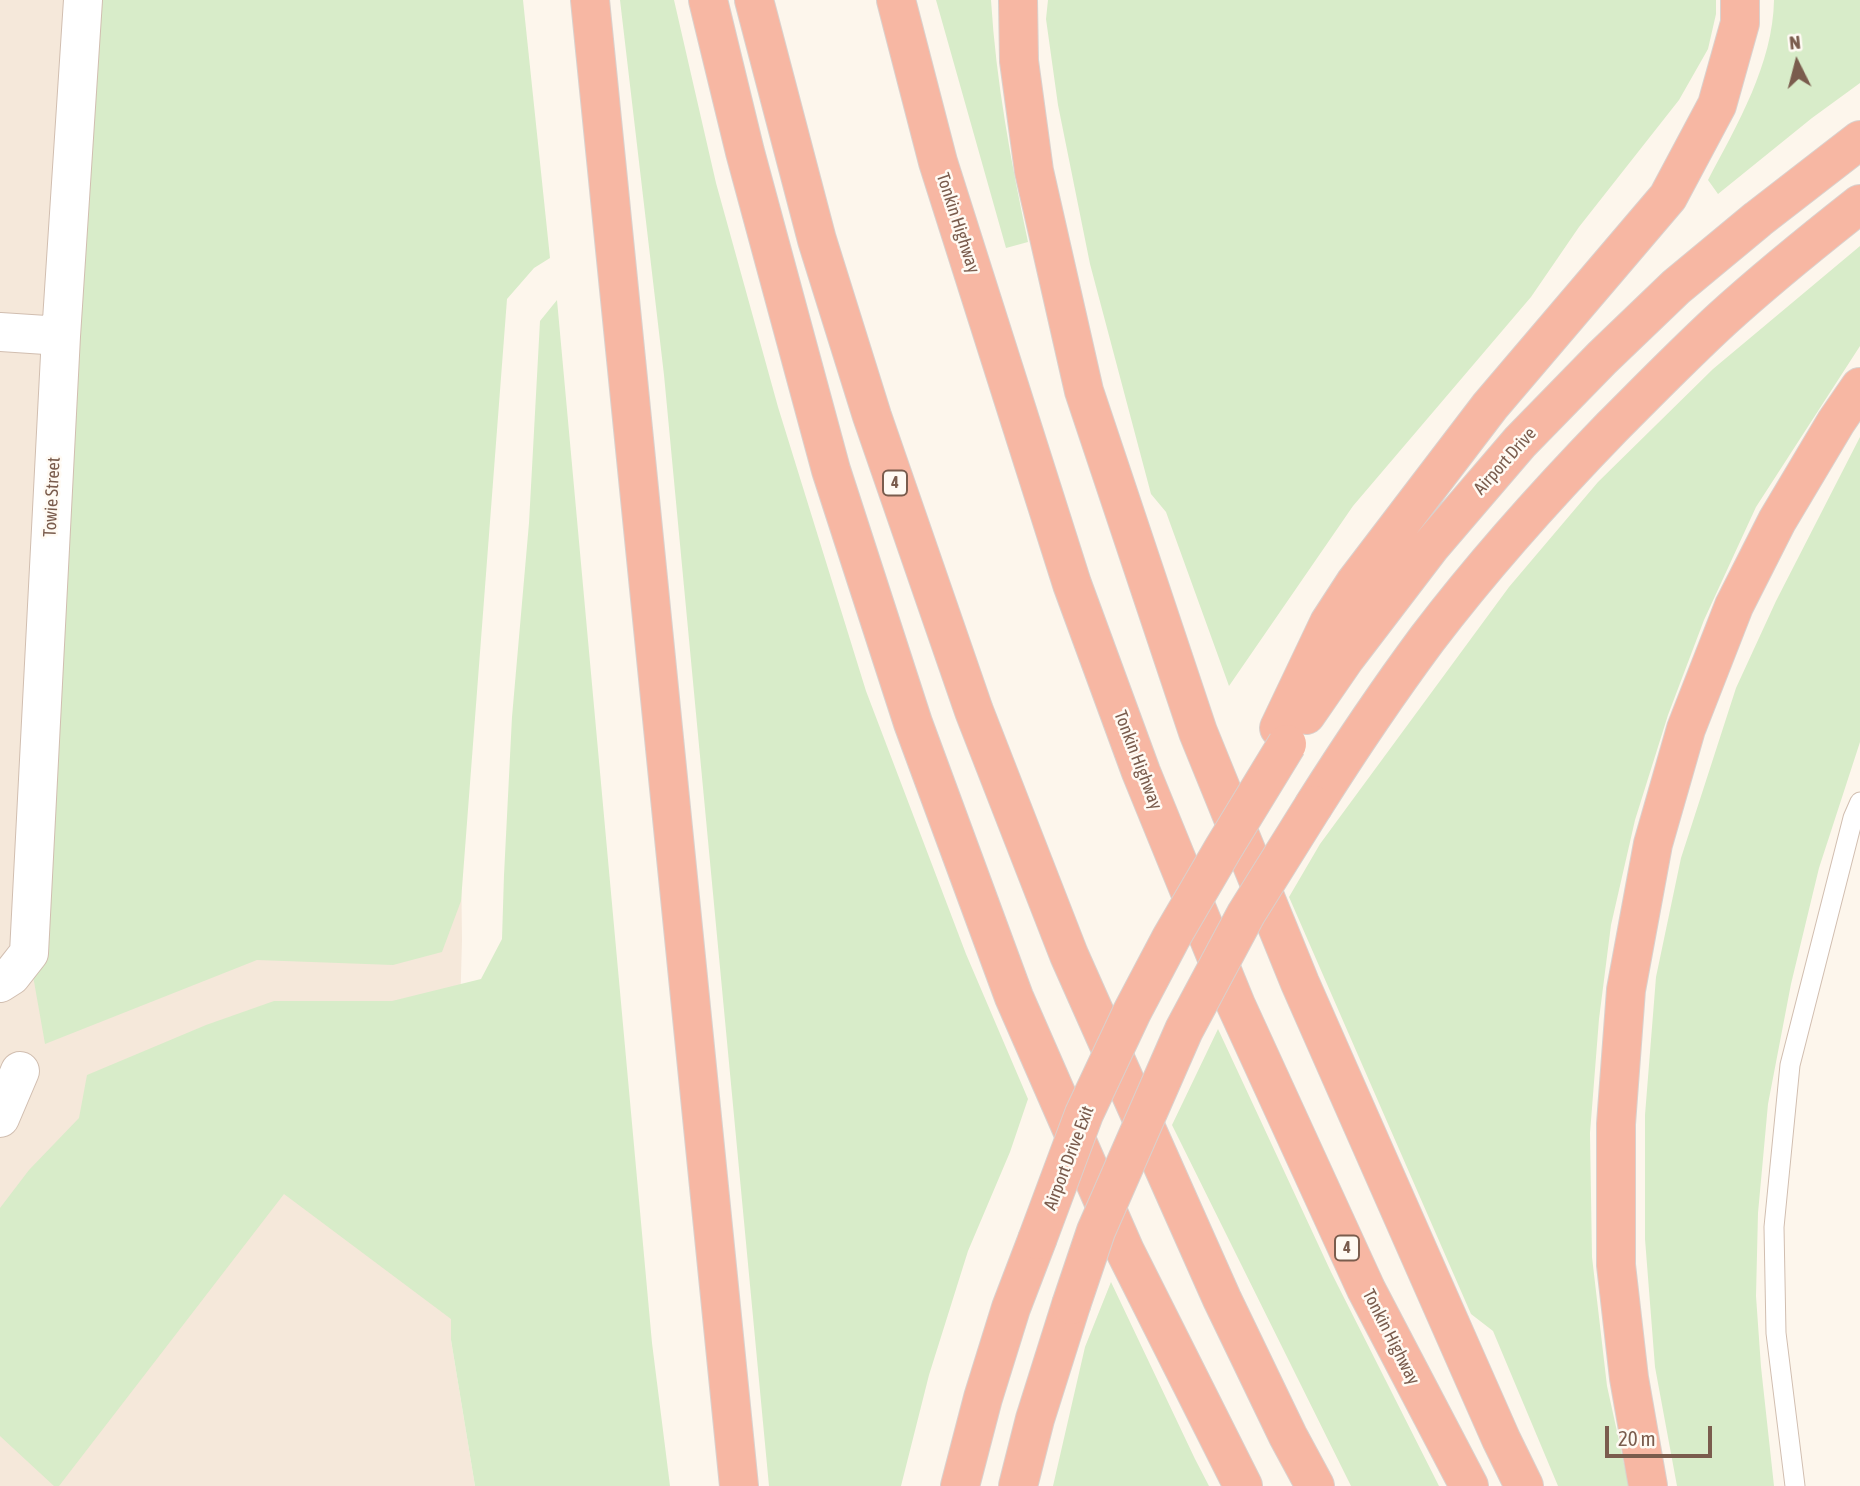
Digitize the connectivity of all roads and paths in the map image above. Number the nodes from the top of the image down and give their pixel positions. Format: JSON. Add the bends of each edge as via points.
{"nodes":[{"id":1,"x":83,"y":0,"type":"edge"},
{"id":2,"x":590,"y":0,"type":"edge"},
{"id":3,"x":708,"y":0,"type":"edge"},
{"id":4,"x":754,"y":0,"type":"edge"},
{"id":5,"x":896,"y":0,"type":"edge"},
{"id":6,"x":1018,"y":0,"type":"edge"},
{"id":7,"x":1740,"y":0,"type":"edge"},
{"id":8,"x":1860,"y":140,"type":"edge"},
{"id":9,"x":1860,"y":204,"type":"edge"},
{"id":10,"x":0,"y":332,"type":"edge"},
{"id":11,"x":61,"y":336,"type":"junction"},
{"id":12,"x":1860,"y":387,"type":"edge"},
{"id":13,"x":1283,"y":736,"type":"junction"},
{"id":14,"x":1860,"y":802,"type":"edge"},
{"id":15,"x":1223,"y":849,"type":"joint"},
{"id":16,"x":0,"y":982,"type":"edge"},
{"id":17,"x":20,"y":1071,"type":"dead end"},
{"id":18,"x":0,"y":1118,"type":"edge"},
{"id":19,"x":739,"y":1486,"type":"edge"},
{"id":20,"x":960,"y":1486,"type":"edge"},
{"id":21,"x":1018,"y":1486,"type":"edge"},
{"id":22,"x":1243,"y":1486,"type":"edge"},
{"id":23,"x":1315,"y":1486,"type":"edge"},
{"id":24,"x":1469,"y":1486,"type":"edge"},
{"id":25,"x":1524,"y":1486,"type":"edge"},
{"id":26,"x":1648,"y":1486,"type":"edge"},
{"id":27,"x":1795,"y":1486,"type":"edge"}],
"edges":[{"from":1,"to":11,"type":"street","name":"Towie Street"},
{"from":2,"to":19,"type":"highway"},
{"from":3,"to":22,"type":"highway","via":[[827,457],[913,723],[1014,997],[1125,1251]]},
{"from":4,"to":23,"type":"highway","number":"4","via":[[821,253],[974,711],[1102,1030],[1222,1299]]},
{"from":5,"to":24,"type":"highway","name":"Tonkin Highway","number":"4","via":[[938,162],[1072,584],[1141,772],[1236,1005],[1354,1264]]},
{"from":6,"to":25,"type":"highway","via":[[1019,61],[1034,171],[1084,391],[1198,732],[1305,995]]},
{"from":7,"to":13,"type":"highway","via":[[1740,23],[1717,105],[1668,197],[1490,406],[1354,583],[1329,622]]},
{"from":8,"to":13,"type":"highway","name":"Airport Drive","via":[[1676,287],[1520,442]]},
{"from":9,"to":21,"type":"highway","bridge":true,"via":[[1721,320],[1548,496],[1478,575],[1368,720],[1246,914],[1184,1030],[1096,1231]]},
{"from":10,"to":11,"type":"street"},
{"from":11,"to":16,"type":"street","name":"Towie Street","via":[[29,953]]},
{"from":12,"to":26,"type":"highway","via":[[1777,521],[1734,606],[1686,729],[1653,844],[1626,990],[1616,1124],[1616,1265]]},
{"from":13,"to":15,"type":"highway","name":"Airport Drive","bridge":true},
{"from":14,"to":27,"type":"lane","via":[[1790,1065],[1774,1227],[1776,1333]]},
{"from":15,"to":20,"type":"highway","name":"Airport Drive Exit","bridge":true,"via":[[1132,1012],[1084,1114],[1011,1308]]},
{"from":17,"to":18,"type":"street"}]}
